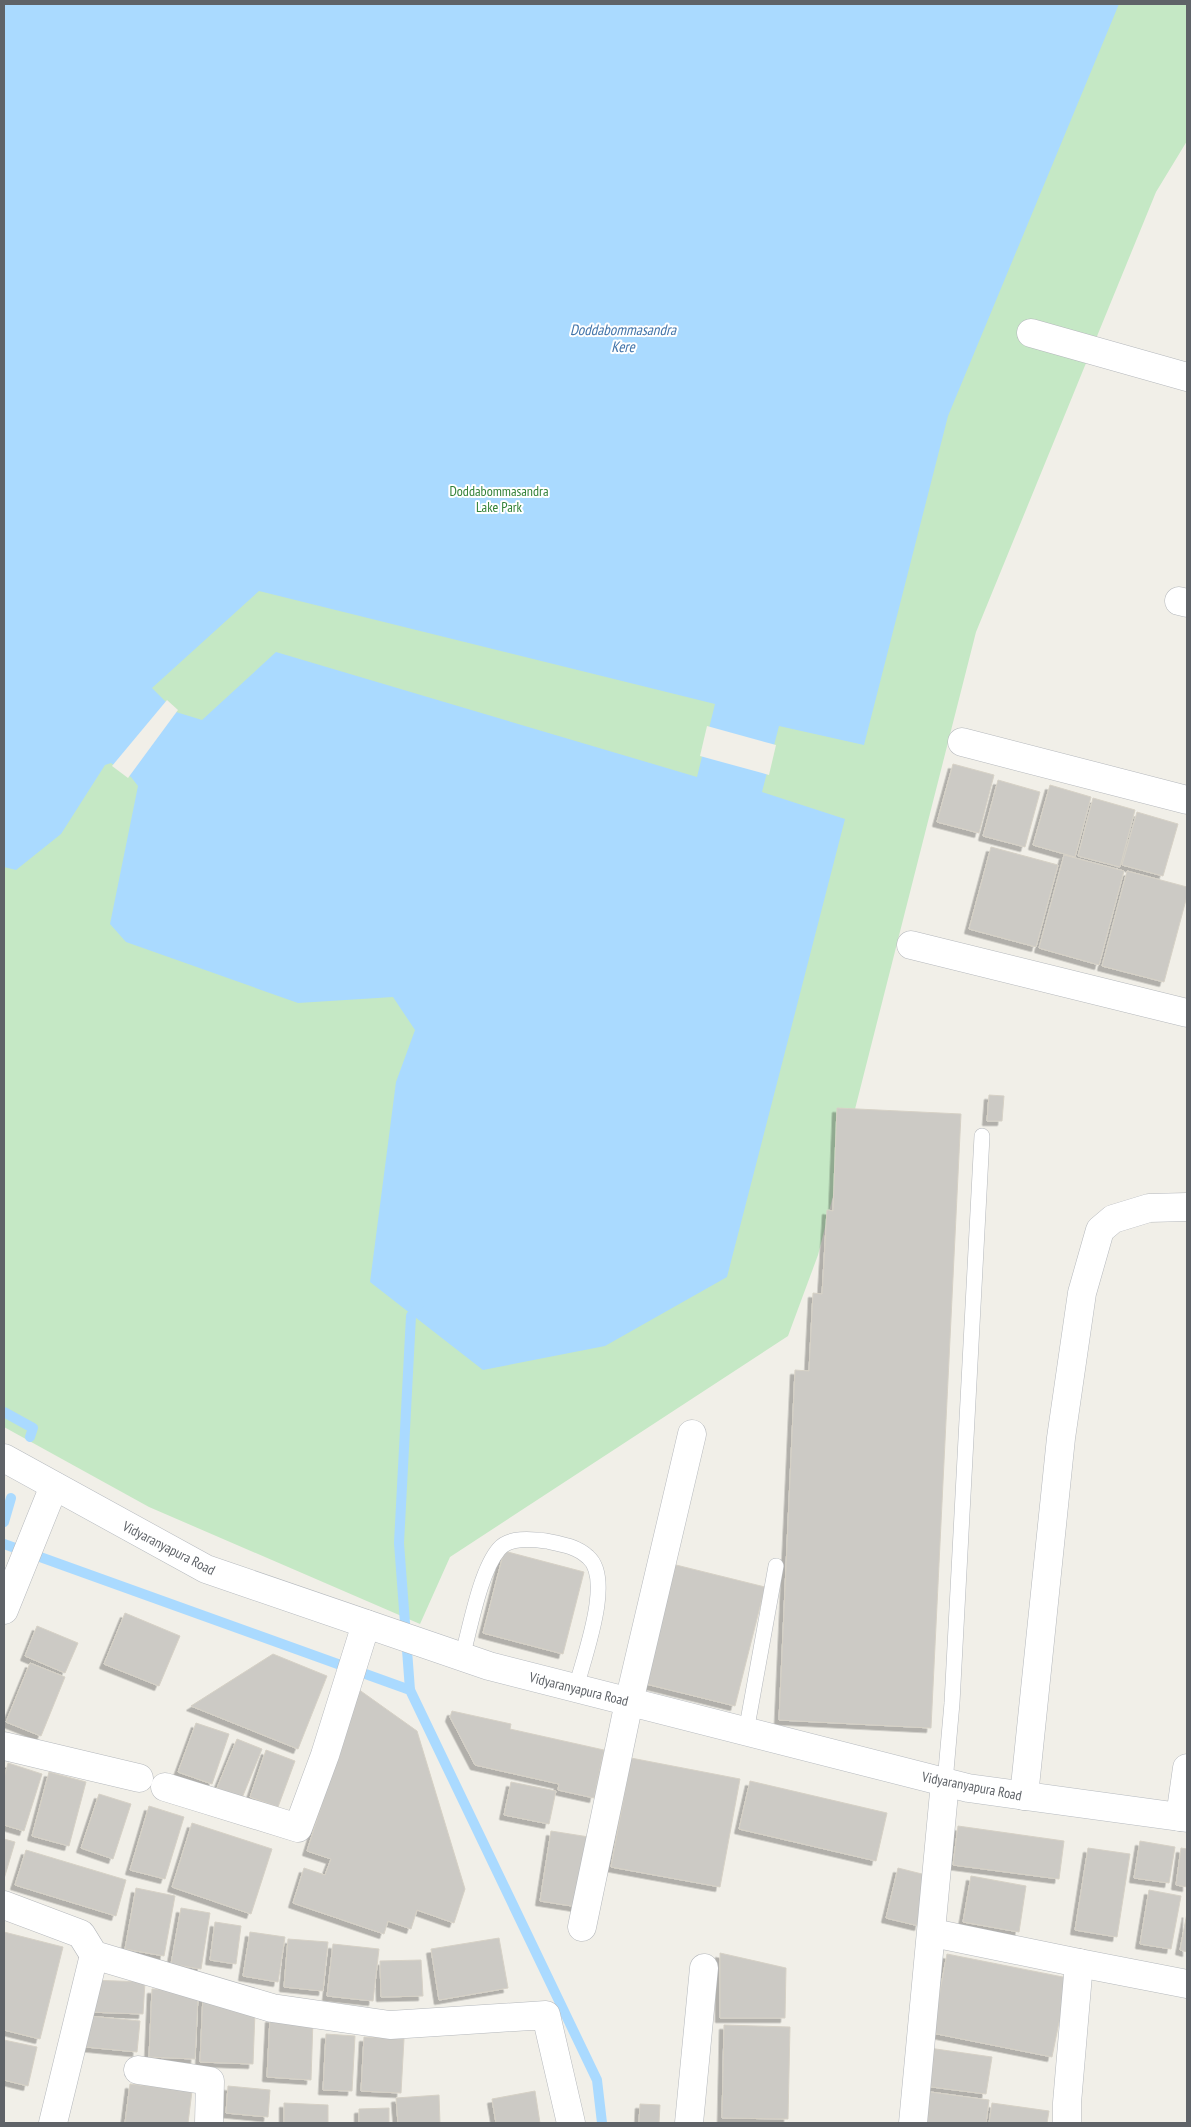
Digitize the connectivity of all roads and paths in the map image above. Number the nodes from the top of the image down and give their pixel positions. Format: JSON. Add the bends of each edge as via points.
{"nodes":[{"id":1,"x":1032,"y":333,"type":"dead end"},
{"id":2,"x":1187,"y":377,"type":"edge"},
{"id":3,"x":962,"y":742,"type":"dead end"},
{"id":4,"x":1187,"y":800,"type":"edge"},
{"id":5,"x":911,"y":945,"type":"dead end"},
{"id":6,"x":1187,"y":1013,"type":"edge"},
{"id":7,"x":982,"y":1136,"type":"dead end"},
{"id":8,"x":1187,"y":1207,"type":"edge"},
{"id":9,"x":692,"y":1434,"type":"dead end"},
{"id":10,"x":4,"y":1458,"type":"edge"},
{"id":11,"x":54,"y":1486,"type":"junction"},
{"id":12,"x":776,"y":1566,"type":"dead end"},
{"id":13,"x":4,"y":1610,"type":"edge"},
{"id":14,"x":366,"y":1624,"type":"junction"},
{"id":15,"x":462,"y":1657,"type":"junction"},
{"id":16,"x":576,"y":1688,"type":"junction"},
{"id":17,"x":629,"y":1702,"type":"junction"},
{"id":18,"x":746,"y":1732,"type":"junction"},
{"id":19,"x":4,"y":1746,"type":"edge"},
{"id":20,"x":1187,"y":1768,"type":"edge"},
{"id":21,"x":138,"y":1778,"type":"dead end"},
{"id":22,"x":945,"y":1782,"type":"junction"},
{"id":23,"x":164,"y":1787,"type":"dead end"},
{"id":24,"x":1024,"y":1796,"type":"junction"},
{"id":25,"x":1184,"y":1818,"type":"edge"},
{"id":26,"x":4,"y":1905,"type":"edge"},
{"id":27,"x":582,"y":1927,"type":"dead end"},
{"id":28,"x":933,"y":1933,"type":"junction"},
{"id":29,"x":94,"y":1955,"type":"junction"},
{"id":30,"x":1079,"y":1963,"type":"junction"},
{"id":31,"x":704,"y":1968,"type":"dead end"},
{"id":32,"x":1187,"y":1984,"type":"edge"},
{"id":33,"x":138,"y":2070,"type":"dead end"},
{"id":34,"x":53,"y":2123,"type":"edge"},
{"id":35,"x":209,"y":2123,"type":"edge"},
{"id":36,"x":571,"y":2123,"type":"edge"},
{"id":37,"x":689,"y":2123,"type":"edge"},
{"id":38,"x":913,"y":2123,"type":"edge"},
{"id":39,"x":1067,"y":2123,"type":"edge"}],
"edges":[{"from":1,"to":2,"type":"street"},
{"from":3,"to":4,"type":"street"},
{"from":5,"to":6,"type":"street"},
{"from":7,"to":22,"type":"lane"},
{"from":8,"to":24,"type":"street","via":[[1149,1208],[1113,1219],[1100,1230],[1082,1293],[1061,1438]]},
{"from":9,"to":17,"type":"street"},
{"from":10,"to":11,"type":"street","name":"Vidyaranyapura Road"},
{"from":11,"to":13,"type":"street"},
{"from":11,"to":14,"type":"street","name":"Vidyaranyapura Road","via":[[206,1569]]},
{"from":12,"to":18,"type":"lane"},
{"from":14,"to":15,"type":"street","name":"Vidyaranyapura Road"},
{"from":14,"to":23,"type":"street","via":[[325,1755],[298,1828]]},
{"from":15,"to":16,"type":"street","name":"Vidyaranyapura Road"},
{"from":15,"to":16,"type":"lane","via":[[478,1596],[498,1550],[516,1540],[542,1541],[574,1548],[589,1558],[597,1571],[599,1597]]},
{"from":16,"to":17,"type":"street","name":"Vidyaranyapura Road"},
{"from":17,"to":18,"type":"street","name":"Vidyaranyapura Road"},
{"from":17,"to":27,"type":"street"},
{"from":18,"to":22,"type":"street","name":"Vidyaranyapura Road"},
{"from":19,"to":21,"type":"street"},
{"from":20,"to":25,"type":"street"},
{"from":22,"to":24,"type":"street","name":"Vidyaranyapura Road"},
{"from":22,"to":28,"type":"street"},
{"from":24,"to":25,"type":"street","name":"Vidyaranyapura Road"},
{"from":26,"to":29,"type":"street","via":[[81,1934]]},
{"from":28,"to":30,"type":"street"},
{"from":28,"to":38,"type":"street"},
{"from":29,"to":34,"type":"street"},
{"from":29,"to":36,"type":"street","via":[[272,2008],[390,2025],[546,2015]]},
{"from":30,"to":32,"type":"street"},
{"from":30,"to":39,"type":"street"},
{"from":31,"to":37,"type":"street"},
{"from":33,"to":35,"type":"street","via":[[210,2081]]}]}
